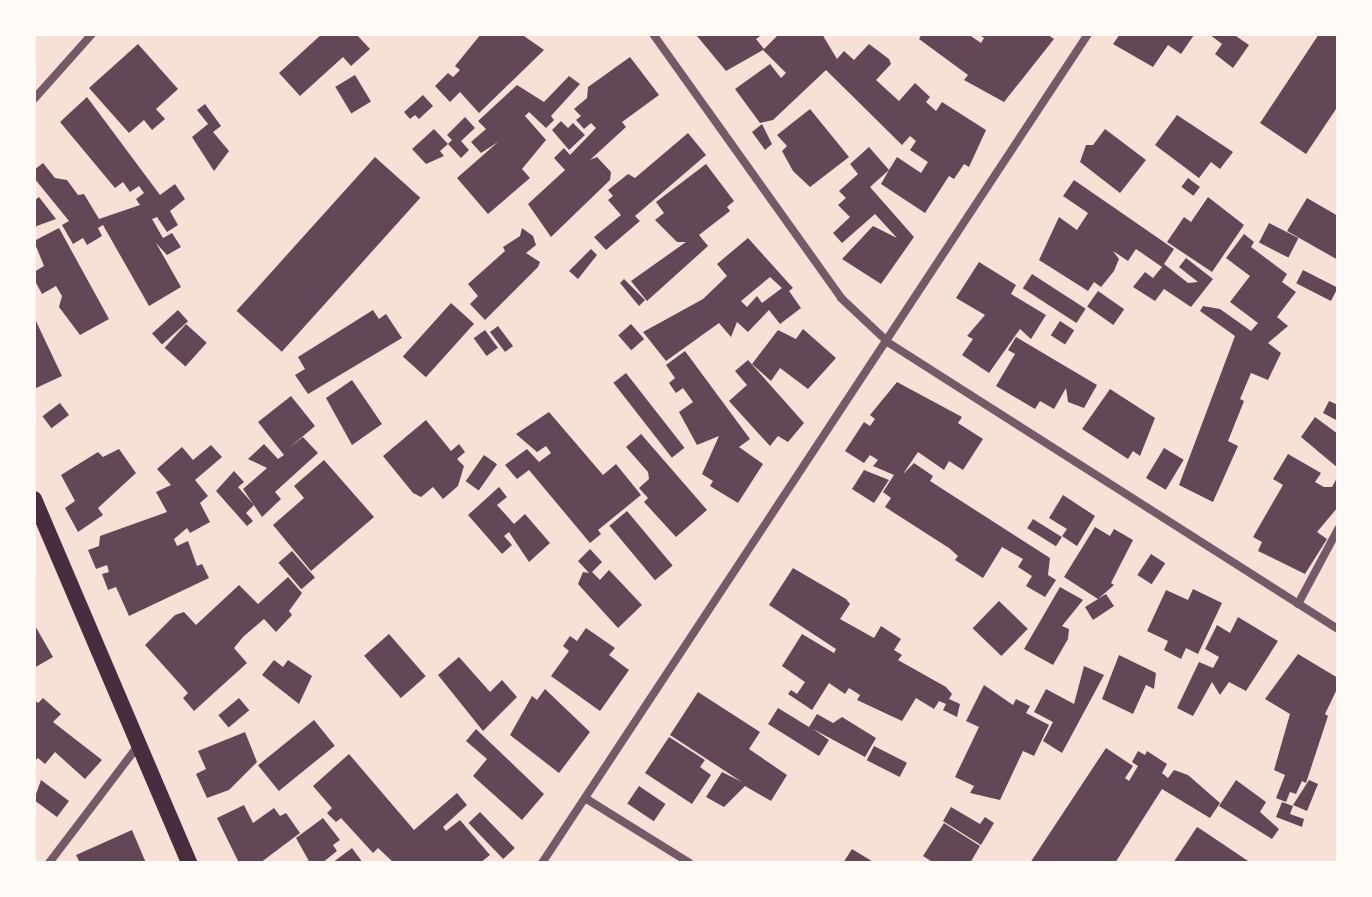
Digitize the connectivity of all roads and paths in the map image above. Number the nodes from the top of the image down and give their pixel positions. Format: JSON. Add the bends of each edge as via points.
{"nodes":[{"id":1,"x":92,"y":34,"type":"edge"},
{"id":2,"x":653,"y":34,"type":"edge"},
{"id":3,"x":1088,"y":34,"type":"edge"},
{"id":4,"x":34,"y":99,"type":"edge"},
{"id":5,"x":889,"y":343,"type":"junction"},
{"id":6,"x":34,"y":499,"type":"edge"},
{"id":7,"x":1338,"y":529,"type":"edge"},
{"id":8,"x":1298,"y":604,"type":"junction"},
{"id":9,"x":1338,"y":629,"type":"edge"},
{"id":10,"x":137,"y":747,"type":"junction"},
{"id":11,"x":585,"y":798,"type":"junction"},
{"id":12,"x":49,"y":863,"type":"edge"},
{"id":13,"x":189,"y":863,"type":"edge"},
{"id":14,"x":542,"y":863,"type":"edge"},
{"id":15,"x":690,"y":863,"type":"edge"}],
"edges":[{"from":1,"to":4,"type":"street"},
{"from":2,"to":5,"type":"street","via":[[841,298]]},
{"from":3,"to":5,"type":"street"},
{"from":5,"to":8,"type":"street"},
{"from":5,"to":11,"type":"street"},
{"from":6,"to":10,"type":"main road"},
{"from":7,"to":8,"type":"street"},
{"from":8,"to":9,"type":"street"},
{"from":10,"to":12,"type":"street"},
{"from":10,"to":13,"type":"main road"},
{"from":11,"to":14,"type":"street"},
{"from":11,"to":15,"type":"street"}]}
